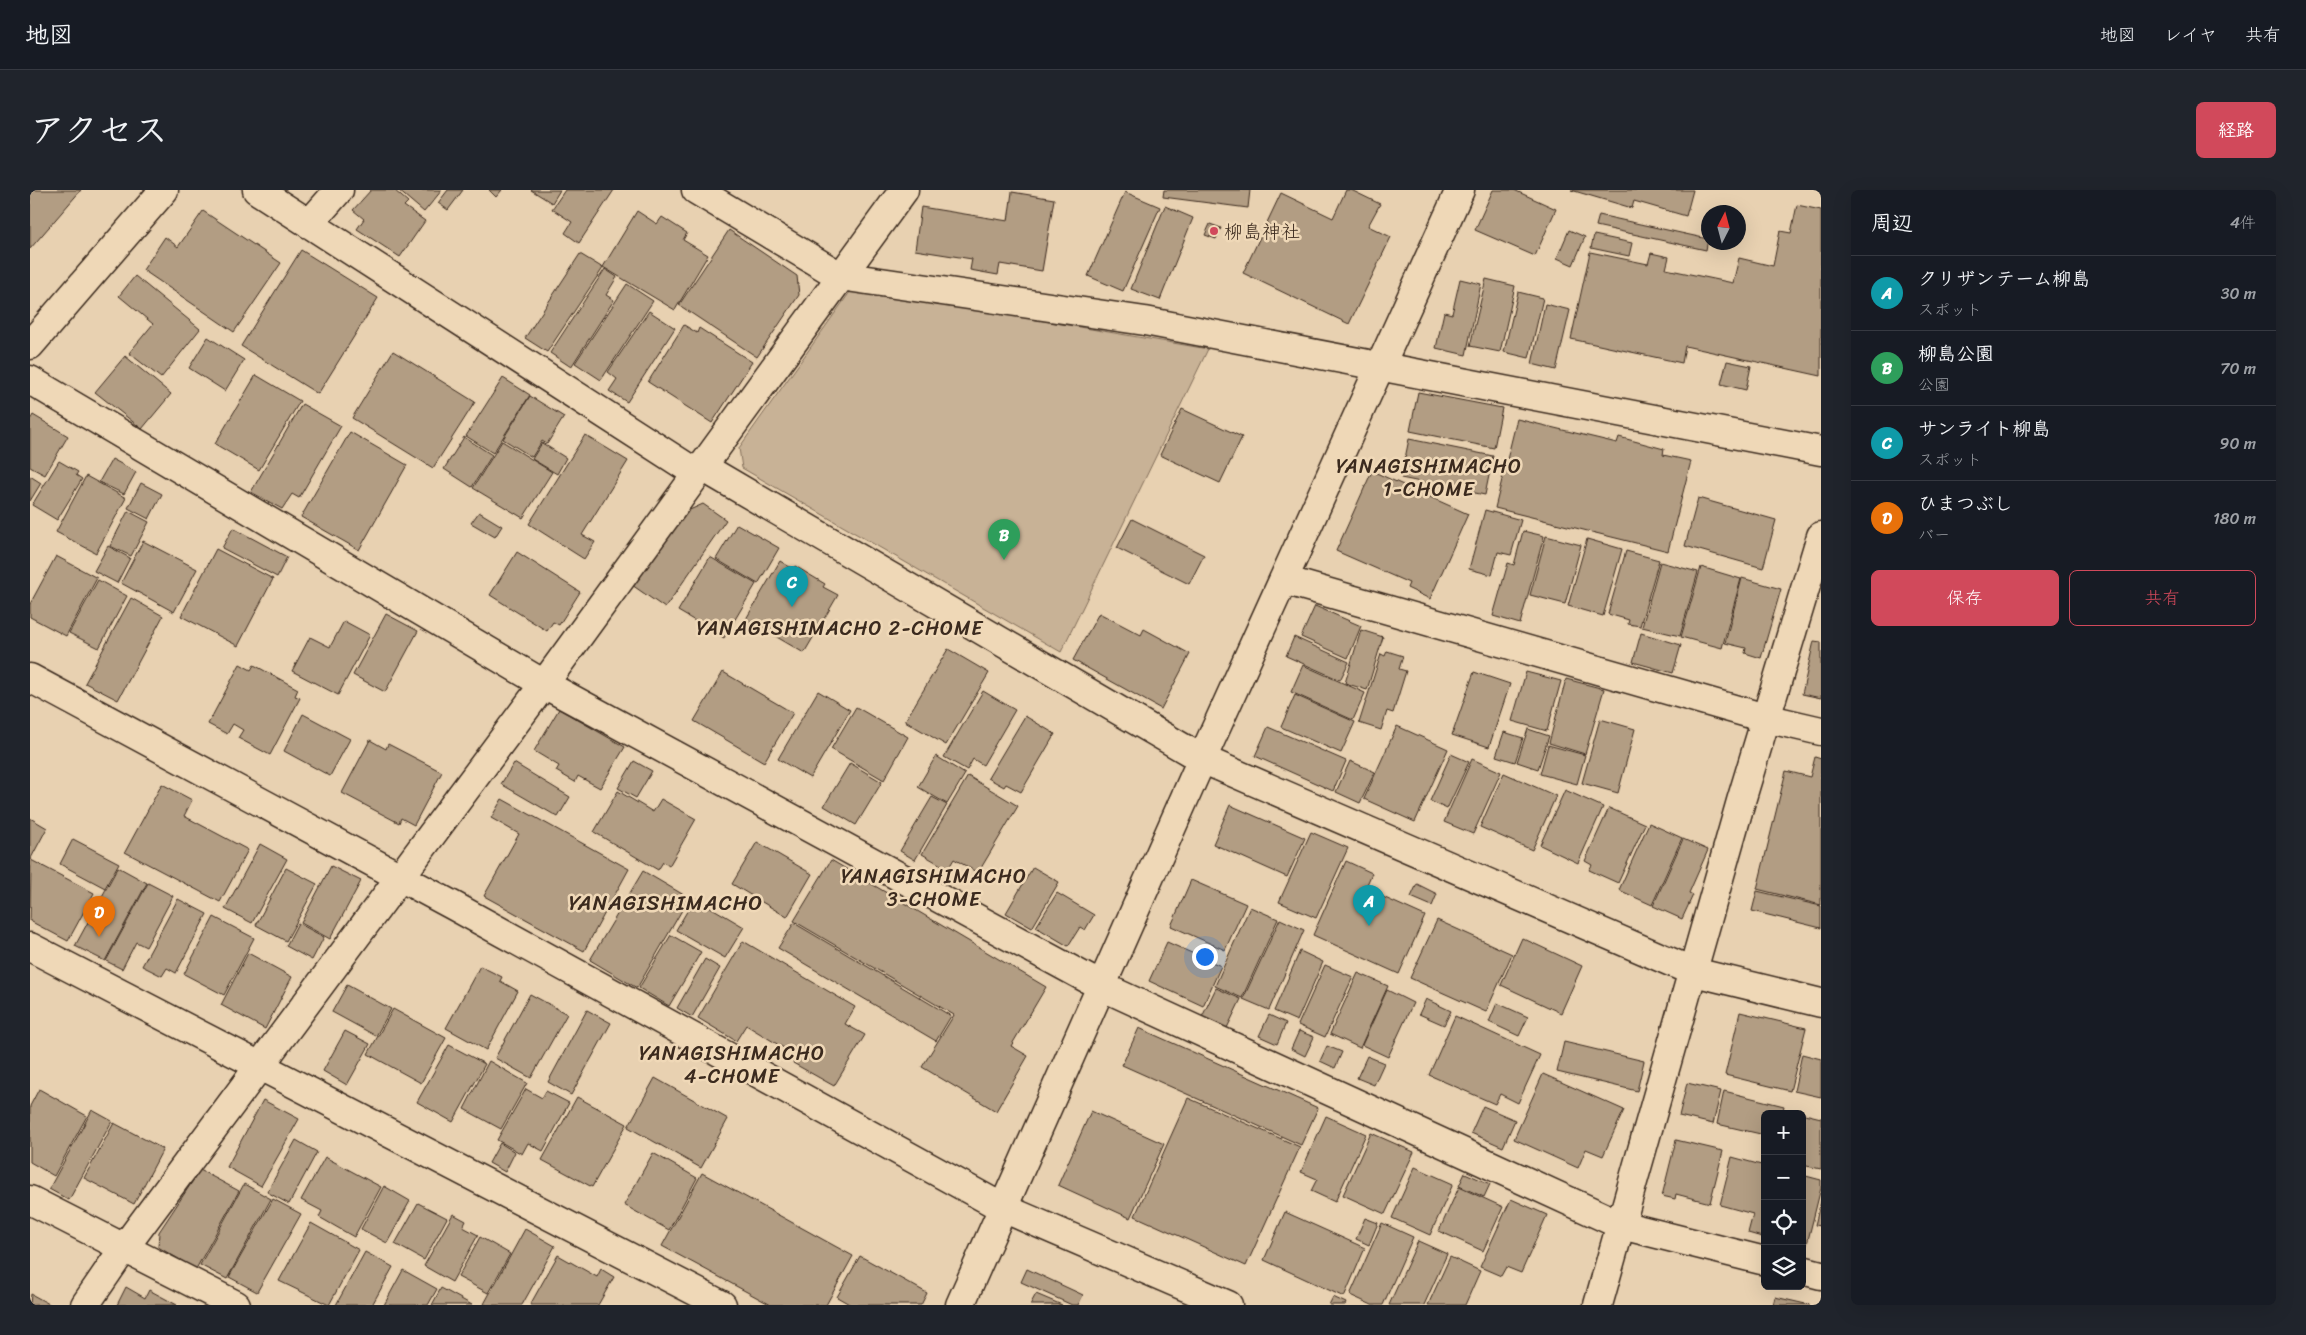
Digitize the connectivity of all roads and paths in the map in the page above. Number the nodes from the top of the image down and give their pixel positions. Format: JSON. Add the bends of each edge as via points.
{"nodes":[{"id":1,"x":164,"y":190,"type":"edge"},
{"id":2,"x":257,"y":190,"type":"edge"},
{"id":3,"x":339,"y":190,"type":"edge"},
{"id":4,"x":696,"y":190,"type":"edge"},
{"id":5,"x":904,"y":190,"type":"edge"},
{"id":6,"x":1460,"y":190,"type":"edge"},
{"id":7,"x":310,"y":224,"type":"junction"},
{"id":8,"x":840,"y":276,"type":"junction"},
{"id":9,"x":30,"y":345,"type":"edge"},
{"id":10,"x":1381,"y":366,"type":"junction"},
{"id":11,"x":30,"y":380,"type":"edge"},
{"id":12,"x":1821,"y":451,"type":"edge"},
{"id":13,"x":699,"y":470,"type":"junction"},
{"id":14,"x":1821,"y":536,"type":"edge"},
{"id":15,"x":1284,"y":580,"type":"junction"},
{"id":16,"x":30,"y":678,"type":"edge"},
{"id":17,"x":544,"y":684,"type":"junction"},
{"id":18,"x":1765,"y":718,"type":"junction"},
{"id":19,"x":1821,"y":731,"type":"edge"},
{"id":20,"x":1202,"y":759,"type":"junction"},
{"id":21,"x":400,"y":877,"type":"junction"},
{"id":22,"x":30,"y":947,"type":"edge"},
{"id":23,"x":1694,"y":972,"type":"junction"},
{"id":24,"x":1101,"y":986,"type":"junction"},
{"id":25,"x":1821,"y":1003,"type":"edge"},
{"id":26,"x":260,"y":1065,"type":"junction"},
{"id":27,"x":30,"y":1200,"type":"edge"},
{"id":28,"x":1003,"y":1208,"type":"junction"},
{"id":29,"x":1621,"y":1225,"type":"junction"},
{"id":30,"x":124,"y":1248,"type":"junction"},
{"id":31,"x":1761,"y":1260,"type":"edge"},
{"id":32,"x":1806,"y":1271,"type":"edge"},
{"id":33,"x":1821,"y":1275,"type":"edge"},
{"id":34,"x":85,"y":1305,"type":"edge"},
{"id":35,"x":236,"y":1305,"type":"edge"},
{"id":36,"x":722,"y":1305,"type":"edge"},
{"id":37,"x":960,"y":1305,"type":"edge"},
{"id":38,"x":1228,"y":1305,"type":"edge"},
{"id":39,"x":1598,"y":1305,"type":"edge"}],
"edges":[{"from":1,"to":9,"type":"street"},
{"from":2,"to":7,"type":"street"},
{"from":3,"to":7,"type":"street"},
{"from":4,"to":8,"type":"street"},
{"from":5,"to":8,"type":"street"},
{"from":6,"to":10,"type":"street"},
{"from":7,"to":13,"type":"street"},
{"from":8,"to":10,"type":"street","via":[[1145,321]]},
{"from":8,"to":13,"type":"street"},
{"from":10,"to":12,"type":"street"},
{"from":10,"to":15,"type":"street"},
{"from":11,"to":17,"type":"street"},
{"from":13,"to":17,"type":"street"},
{"from":13,"to":20,"type":"street"},
{"from":14,"to":18,"type":"street"},
{"from":15,"to":18,"type":"street"},
{"from":15,"to":20,"type":"street"},
{"from":16,"to":21,"type":"street"},
{"from":17,"to":21,"type":"street"},
{"from":17,"to":24,"type":"street"},
{"from":18,"to":19,"type":"street"},
{"from":18,"to":23,"type":"street"},
{"from":20,"to":23,"type":"street"},
{"from":20,"to":24,"type":"street"},
{"from":21,"to":26,"type":"street"},
{"from":21,"to":28,"type":"street"},
{"from":22,"to":26,"type":"street"},
{"from":23,"to":25,"type":"street"},
{"from":23,"to":29,"type":"street"},
{"from":24,"to":28,"type":"street"},
{"from":24,"to":29,"type":"street"},
{"from":26,"to":30,"type":"street"},
{"from":26,"to":36,"type":"street"},
{"from":27,"to":30,"type":"street"},
{"from":28,"to":37,"type":"street"},
{"from":28,"to":38,"type":"street"},
{"from":29,"to":31,"type":"street"},
{"from":29,"to":39,"type":"street"},
{"from":30,"to":34,"type":"street"},
{"from":30,"to":35,"type":"street"},
{"from":32,"to":33,"type":"street"}]}
